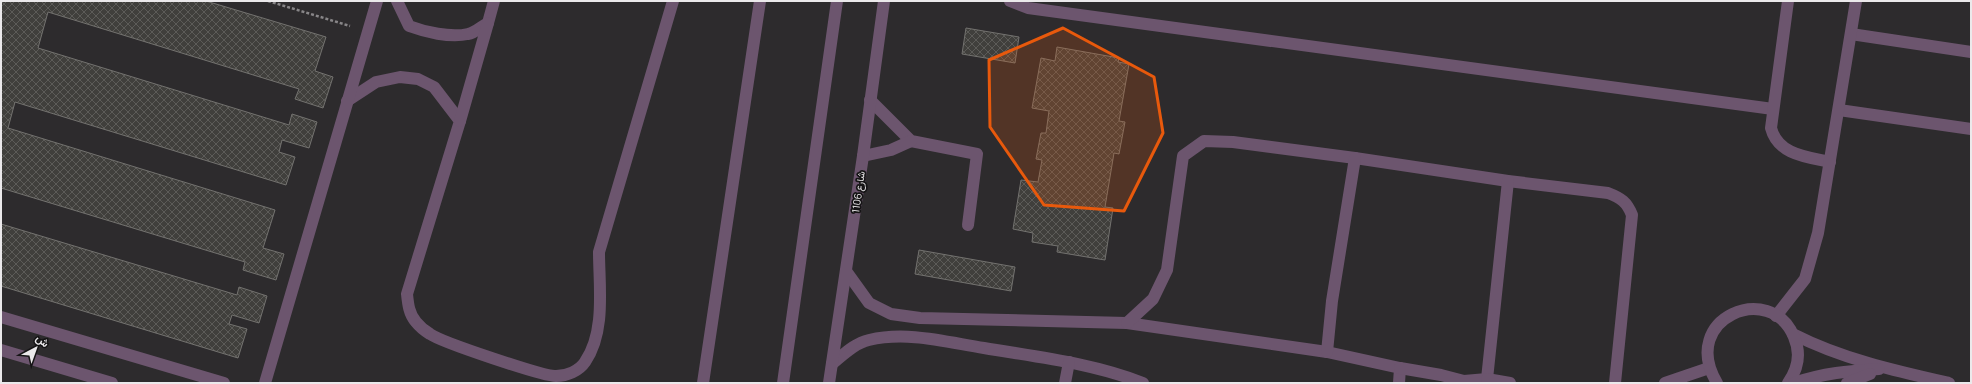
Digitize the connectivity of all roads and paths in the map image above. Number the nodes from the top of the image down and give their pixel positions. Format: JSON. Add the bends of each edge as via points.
{"nodes":[{"id":1,"x":268,"y":1,"type":"edge"},
{"id":2,"x":377,"y":1,"type":"edge"},
{"id":3,"x":397,"y":1,"type":"edge"},
{"id":4,"x":494,"y":1,"type":"edge"},
{"id":5,"x":673,"y":1,"type":"edge"},
{"id":6,"x":760,"y":1,"type":"edge"},
{"id":7,"x":837,"y":1,"type":"edge"},
{"id":8,"x":884,"y":1,"type":"edge"},
{"id":9,"x":1010,"y":1,"type":"edge"},
{"id":10,"x":1788,"y":1,"type":"edge"},
{"id":11,"x":1856,"y":1,"type":"edge"},
{"id":12,"x":488,"y":23,"type":"junction"},
{"id":13,"x":368,"y":32,"type":"junction"},
{"id":14,"x":1851,"y":34,"type":"junction"},
{"id":15,"x":1971,"y":52,"type":"edge"},
{"id":16,"x":870,"y":100,"type":"junction"},
{"id":17,"x":347,"y":101,"type":"junction"},
{"id":18,"x":1773,"y":109,"type":"junction"},
{"id":19,"x":1839,"y":110,"type":"junction"},
{"id":20,"x":460,"y":121,"type":"junction"},
{"id":21,"x":1971,"y":130,"type":"edge"},
{"id":22,"x":911,"y":141,"type":"junction"},
{"id":23,"x":863,"y":156,"type":"junction"},
{"id":24,"x":1355,"y":158,"type":"junction"},
{"id":25,"x":1830,"y":162,"type":"junction"},
{"id":26,"x":1508,"y":181,"type":"junction"},
{"id":27,"x":968,"y":225,"type":"dead end"},
{"id":28,"x":846,"y":271,"type":"junction"},
{"id":29,"x":1776,"y":316,"type":"junction"},
{"id":30,"x":1,"y":317,"type":"edge"},
{"id":31,"x":1127,"y":323,"type":"junction"},
{"id":32,"x":1793,"y":334,"type":"junction"},
{"id":33,"x":1,"y":350,"type":"edge"},
{"id":34,"x":1327,"y":352,"type":"junction"},
{"id":35,"x":1069,"y":362,"type":"junction"},
{"id":36,"x":832,"y":364,"type":"junction"},
{"id":37,"x":1400,"y":368,"type":"junction"},
{"id":38,"x":1709,"y":368,"type":"junction"},
{"id":39,"x":1888,"y":369,"type":"junction"},
{"id":40,"x":1487,"y":379,"type":"junction"},
{"id":41,"x":112,"y":383,"type":"edge"},
{"id":42,"x":224,"y":383,"type":"edge"},
{"id":43,"x":265,"y":383,"type":"edge"},
{"id":44,"x":703,"y":383,"type":"edge"},
{"id":45,"x":783,"y":383,"type":"edge"},
{"id":46,"x":829,"y":383,"type":"edge"},
{"id":47,"x":1065,"y":383,"type":"edge"},
{"id":48,"x":1143,"y":383,"type":"edge"},
{"id":49,"x":1399,"y":383,"type":"edge"},
{"id":50,"x":1510,"y":383,"type":"edge"},
{"id":51,"x":1615,"y":383,"type":"edge"},
{"id":52,"x":1665,"y":383,"type":"edge"},
{"id":53,"x":1716,"y":383,"type":"edge"},
{"id":54,"x":1788,"y":383,"type":"edge"},
{"id":55,"x":1794,"y":383,"type":"edge"},
{"id":56,"x":1847,"y":383,"type":"edge"},
{"id":57,"x":1949,"y":383,"type":"edge"}],
"edges":[{"from":1,"to":13,"type":"path"},
{"from":2,"to":13,"type":"street"},
{"from":3,"to":12,"type":"street","via":[[409,26],[420,30],[469,34]]},
{"from":4,"to":12,"type":"street"},
{"from":5,"to":20,"type":"street","via":[[600,252],[599,322],[585,362],[575,372],[556,377],[451,344],[430,335],[416,322],[408,309],[407,294]]},
{"from":6,"to":44,"type":"street"},
{"from":7,"to":45,"type":"street"},
{"from":8,"to":16,"type":"street","name":"شارع 1106"},
{"from":9,"to":18,"type":"street","via":[[1028,8]]},
{"from":10,"to":18,"type":"street"},
{"from":11,"to":14,"type":"street"},
{"from":12,"to":20,"type":"street"},
{"from":13,"to":17,"type":"street"},
{"from":14,"to":15,"type":"street"},
{"from":14,"to":19,"type":"street"},
{"from":16,"to":22,"type":"street"},
{"from":16,"to":23,"type":"street","name":"شارع 1106"},
{"from":17,"to":20,"type":"street","via":[[376,82],[400,77],[418,79],[434,87]]},
{"from":17,"to":43,"type":"street"},
{"from":18,"to":25,"type":"street","via":[[1771,128],[1773,136],[1782,146],[1799,156]]},
{"from":19,"to":21,"type":"street"},
{"from":19,"to":25,"type":"street"},
{"from":22,"to":23,"type":"street","via":[[891,150]]},
{"from":22,"to":27,"type":"street","via":[[977,154]]},
{"from":23,"to":28,"type":"street","name":"شارع 1106"},
{"from":24,"to":26,"type":"street"},
{"from":24,"to":31,"type":"street","via":[[1233,142],[1204,141],[1194,146],[1182,156],[1167,270],[1153,299]]},
{"from":24,"to":34,"type":"street","via":[[1332,301]]},
{"from":25,"to":29,"type":"street","via":[[1818,233],[1805,279]]},
{"from":26,"to":40,"type":"street"},
{"from":26,"to":51,"type":"street","via":[[1608,193],[1628,204],[1632,215],[1632,231]]},
{"from":28,"to":31,"type":"street","via":[[869,303],[891,314],[920,318]]},
{"from":28,"to":36,"type":"street","name":"شارع 1106"},
{"from":29,"to":32,"type":"street"},
{"from":29,"to":38,"type":"street","via":[[1762,310],[1751,309],[1729,315],[1717,326],[1709,341],[1706,352]]},
{"from":30,"to":42,"type":"street"},
{"from":31,"to":34,"type":"street"},
{"from":32,"to":39,"type":"street","via":[[1817,346]]},
{"from":32,"to":54,"type":"street","via":[[1798,359],[1795,373]]},
{"from":33,"to":41,"type":"street"},
{"from":34,"to":37,"type":"street"},
{"from":35,"to":36,"type":"street","via":[[914,337],[888,336],[854,346]]},
{"from":35,"to":47,"type":"street"},
{"from":35,"to":48,"type":"street","via":[[1117,373]]},
{"from":36,"to":46,"type":"street","name":"شارع 1106"},
{"from":37,"to":40,"type":"street","via":[[1441,374],[1464,381]]},
{"from":37,"to":49,"type":"street"},
{"from":38,"to":52,"type":"street"},
{"from":38,"to":53,"type":"street"},
{"from":39,"to":55,"type":"street","via":[[1819,375]]},
{"from":39,"to":56,"type":"street"},
{"from":39,"to":57,"type":"street"},
{"from":40,"to":50,"type":"street"}]}
